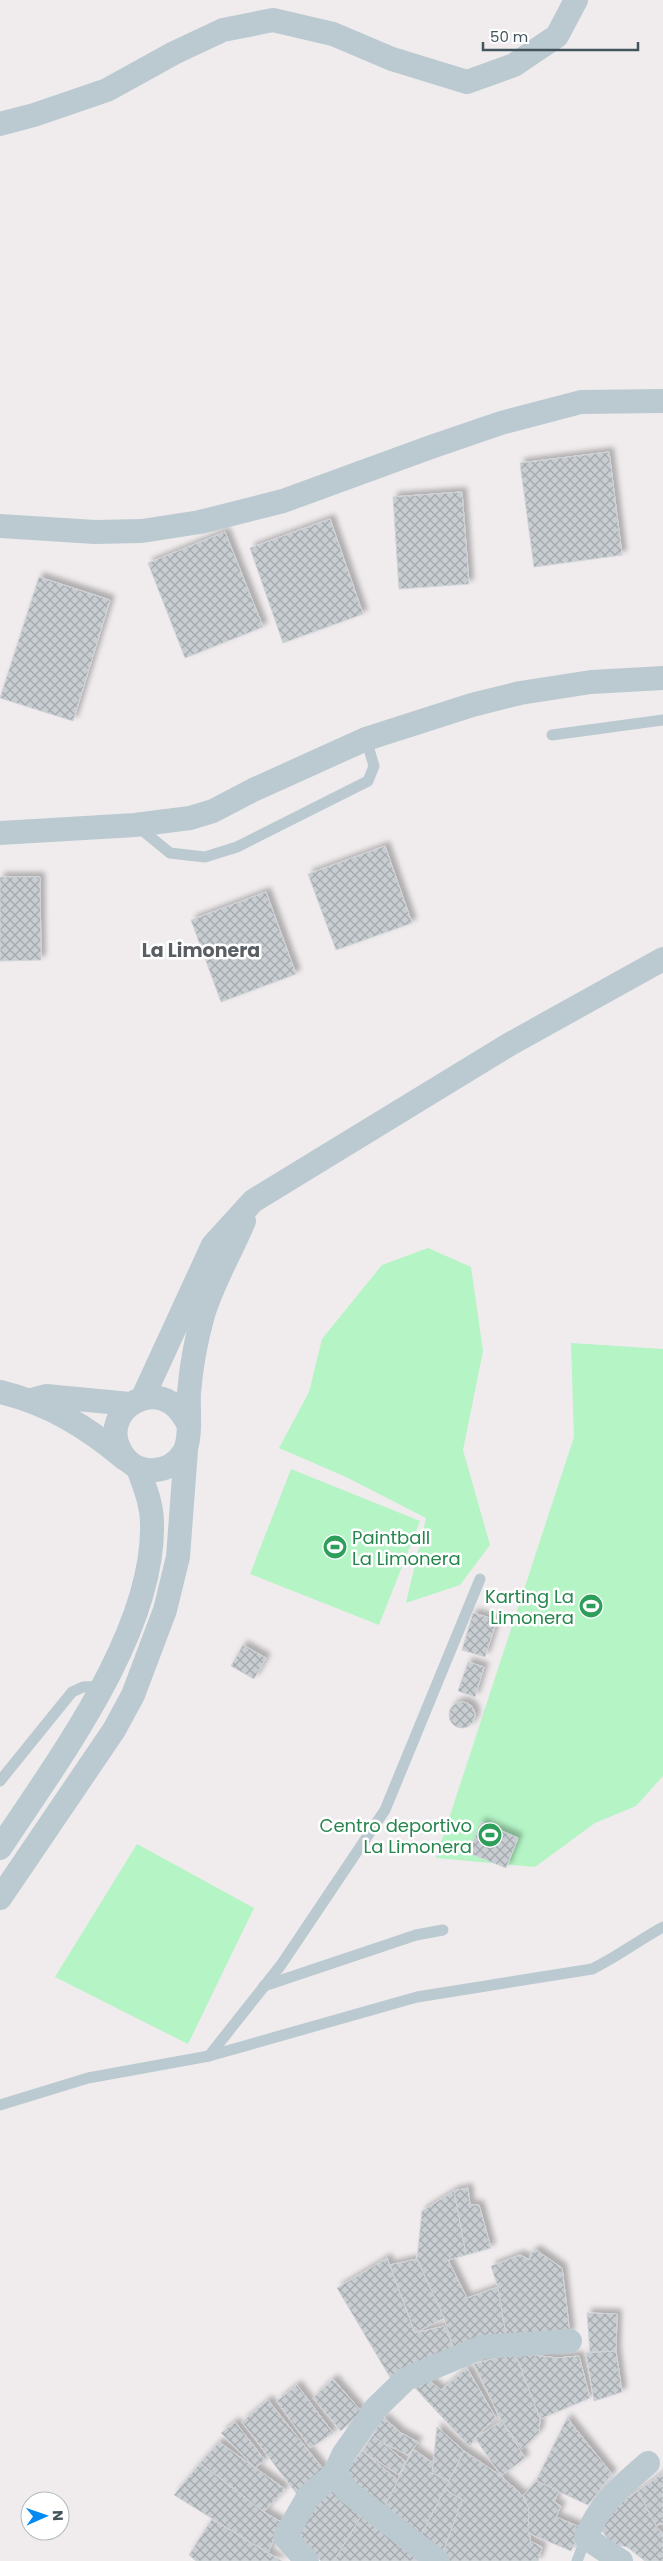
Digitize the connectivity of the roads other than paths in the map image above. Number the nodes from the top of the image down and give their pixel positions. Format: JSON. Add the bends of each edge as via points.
{"nodes":[{"id":1,"x":576,"y":0,"type":"edge"},
{"id":2,"x":0,"y":124,"type":"edge"},
{"id":3,"x":663,"y":401,"type":"edge"},
{"id":4,"x":0,"y":526,"type":"edge"},
{"id":5,"x":663,"y":678,"type":"edge"},
{"id":6,"x":663,"y":720,"type":"edge"},
{"id":7,"x":552,"y":735,"type":"dead end"},
{"id":8,"x":366,"y":739,"type":"junction"},
{"id":9,"x":136,"y":825,"type":"junction"},
{"id":10,"x":0,"y":833,"type":"edge"},
{"id":11,"x":663,"y":960,"type":"edge"},
{"id":12,"x":253,"y":1201,"type":"junction"},
{"id":13,"x":0,"y":1392,"type":"edge"},
{"id":14,"x":30,"y":1399,"type":"junction"},
{"id":15,"x":137,"y":1401,"type":"junction"},
{"id":16,"x":188,"y":1422,"type":"junction"},
{"id":17,"x":186,"y":1450,"type":"junction"},
{"id":18,"x":131,"y":1463,"type":"junction"},
{"id":19,"x":480,"y":1579,"type":"dead end"},
{"id":20,"x":103,"y":1686,"type":"junction"},
{"id":21,"x":0,"y":1781,"type":"edge"},
{"id":22,"x":0,"y":1848,"type":"edge"},
{"id":23,"x":0,"y":1898,"type":"edge"},
{"id":24,"x":663,"y":1926,"type":"edge"},
{"id":25,"x":443,"y":1930,"type":"dead end"},
{"id":26,"x":264,"y":1986,"type":"junction"},
{"id":27,"x":209,"y":2056,"type":"junction"},
{"id":28,"x":0,"y":2105,"type":"edge"},
{"id":29,"x":570,"y":2341,"type":"dead end"},
{"id":30,"x":648,"y":2463,"type":"dead end"},
{"id":31,"x":335,"y":2473,"type":"junction"},
{"id":32,"x":586,"y":2538,"type":"junction"},
{"id":33,"x":306,"y":2561,"type":"edge"},
{"id":34,"x":438,"y":2561,"type":"edge"},
{"id":35,"x":577,"y":2561,"type":"edge"},
{"id":36,"x":620,"y":2561,"type":"edge"}],
"edges":[{"from":1,"to":2,"type":"street","via":[[557,36],[514,65],[467,82],[392,59],[333,34],[273,20],[223,30],[107,90]]},
{"from":3,"to":4,"type":"street","via":[[581,402],[457,438],[283,501],[200,522],[142,531],[95,532]]},
{"from":5,"to":8,"type":"street","via":[[591,682],[520,693],[472,704]]},
{"from":6,"to":7,"type":"lane"},
{"from":8,"to":9,"type":"street","via":[[213,811],[190,818]]},
{"from":8,"to":9,"type":"lane","via":[[374,766],[368,781],[237,847],[205,857],[170,853]]},
{"from":9,"to":10,"type":"street"},
{"from":11,"to":12,"type":"street","via":[[510,1044]]},
{"from":12,"to":15,"type":"street","via":[[213,1245]]},
{"from":12,"to":16,"type":"street","via":[[204,1314],[191,1373]]},
{"from":13,"to":14,"type":"street"},
{"from":14,"to":15,"type":"street","via":[[46,1396]]},
{"from":14,"to":18,"type":"street","via":[[78,1424]]},
{"from":15,"to":16,"type":"street","via":[[154,1396],[175,1404]]},
{"from":15,"to":18,"type":"street","via":[[122,1413],[117,1424],[117,1442]]},
{"from":16,"to":17,"type":"street"},
{"from":17,"to":18,"type":"street","via":[[180,1459],[160,1470]]},
{"from":17,"to":23,"type":"street","via":[[178,1558],[165,1610],[133,1695],[114,1730]]},
{"from":18,"to":20,"type":"street","via":[[148,1497],[152,1520],[149,1565],[128,1631]]},
{"from":19,"to":26,"type":"lane","via":[[385,1810]]},
{"from":20,"to":21,"type":"lane","via":[[83,1687],[72,1692]]},
{"from":20,"to":22,"type":"street"},
{"from":24,"to":27,"type":"lane","via":[[618,1957],[592,1969],[417,1997]]},
{"from":25,"to":26,"type":"lane","via":[[416,1935]]},
{"from":26,"to":27,"type":"lane"},
{"from":27,"to":28,"type":"lane","via":[[88,2078]]},
{"from":29,"to":31,"type":"street","via":[[482,2347],[406,2379],[376,2408],[343,2455]]},
{"from":30,"to":32,"type":"street","via":[[606,2500]]},
{"from":31,"to":33,"type":"street","via":[[308,2497],[285,2537]]},
{"from":31,"to":34,"type":"street","via":[[347,2492]]},
{"from":32,"to":35,"type":"lane"},
{"from":32,"to":36,"type":"street"}]}
